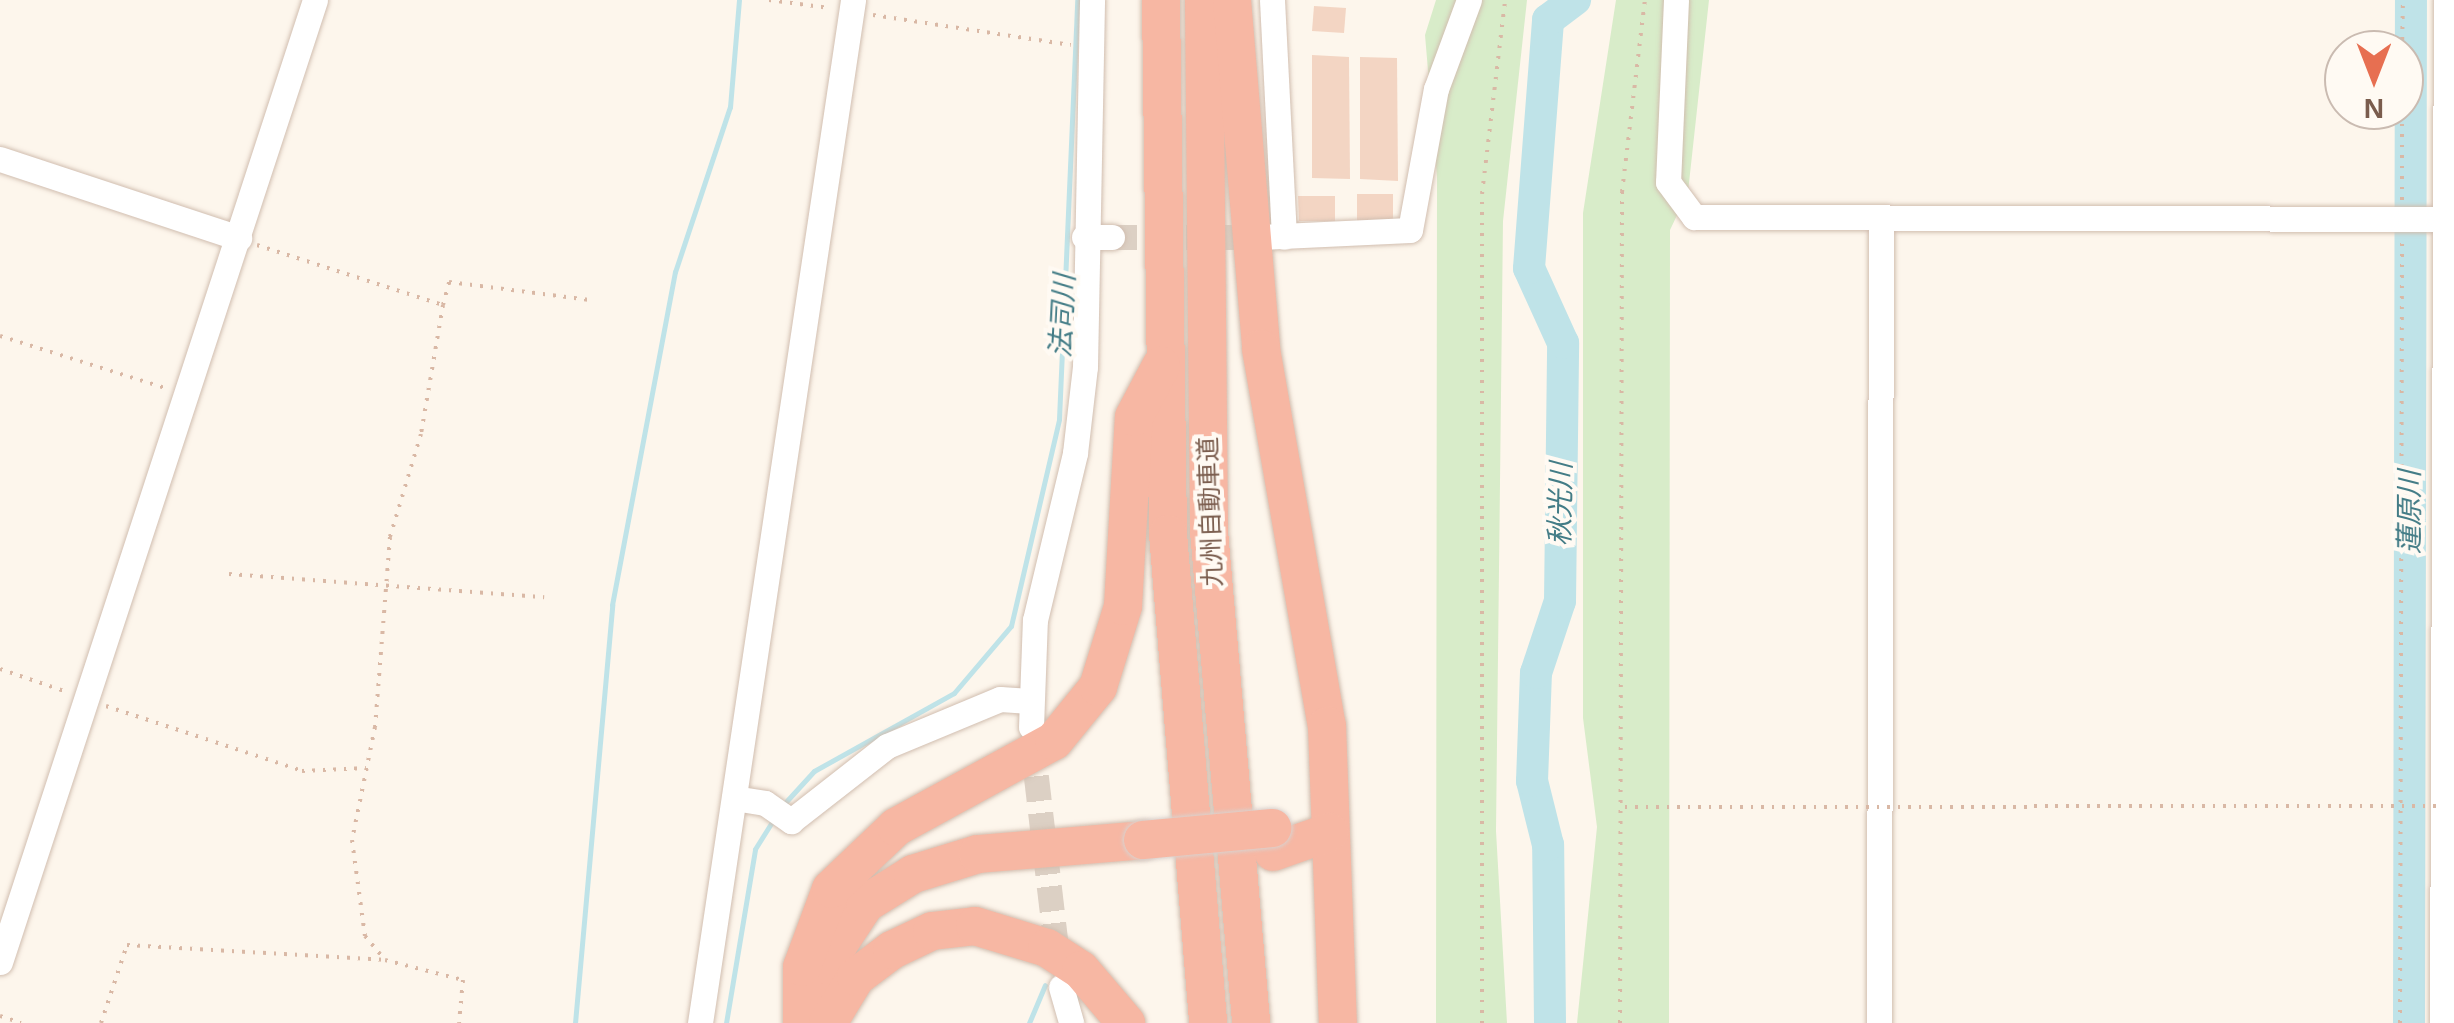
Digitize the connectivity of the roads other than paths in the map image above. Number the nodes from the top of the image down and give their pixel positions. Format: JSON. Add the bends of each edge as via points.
{"nodes":[{"id":1,"x":316,"y":0,"type":"edge"},
{"id":2,"x":1092,"y":0,"type":"edge"},
{"id":3,"x":1161,"y":0,"type":"edge"},
{"id":4,"x":1204,"y":0,"type":"edge"},
{"id":5,"x":1232,"y":0,"type":"edge"},
{"id":6,"x":1272,"y":0,"type":"edge"},
{"id":7,"x":1469,"y":0,"type":"edge"},
{"id":8,"x":1676,"y":0,"type":"edge"},
{"id":9,"x":2446,"y":0,"type":"edge"},
{"id":10,"x":852,"y":5,"type":"edge"},
{"id":11,"x":0,"y":159,"type":"edge"},
{"id":12,"x":1881,"y":217,"type":"junction"},
{"id":13,"x":2449,"y":218,"type":"edge"},
{"id":14,"x":1084,"y":237,"type":"junction"},
{"id":15,"x":1112,"y":237,"type":"tunnel mouth"},
{"id":16,"x":239,"y":238,"type":"junction"},
{"id":17,"x":1163,"y":361,"type":"junction"},
{"id":18,"x":1030,"y":700,"type":"junction"},
{"id":19,"x":1031,"y":727,"type":"tunnel mouth"},
{"id":20,"x":734,"y":798,"type":"junction"},
{"id":21,"x":1330,"y":832,"type":"junction"},
{"id":22,"x":1144,"y":850,"type":"junction"},
{"id":23,"x":0,"y":962,"type":"edge"},
{"id":24,"x":1061,"y":987,"type":"tunnel mouth"},
{"id":25,"x":700,"y":1023,"type":"edge"},
{"id":26,"x":802,"y":1023,"type":"edge"},
{"id":27,"x":814,"y":1023,"type":"edge"},
{"id":28,"x":828,"y":1023,"type":"edge"},
{"id":29,"x":1071,"y":1023,"type":"edge"},
{"id":30,"x":1126,"y":1023,"type":"edge"},
{"id":31,"x":1208,"y":1023,"type":"edge"},
{"id":32,"x":1251,"y":1023,"type":"edge"},
{"id":33,"x":1338,"y":1023,"type":"edge"},
{"id":34,"x":1880,"y":1023,"type":"edge"},
{"id":35,"x":2442,"y":1023,"type":"edge"}],
"edges":[{"from":1,"to":16,"type":"street"},
{"from":2,"to":14,"type":"street"},
{"from":3,"to":17,"type":"highway","name":"九州自動車道"},
{"from":4,"to":32,"type":"highway","name":"九州自動車道","via":[[1209,531]]},
{"from":5,"to":21,"type":"highway","via":[[1261,348],[1327,726]]},
{"from":6,"to":7,"type":"street","via":[[1272,237],[1410,230],[1436,89]]},
{"from":8,"to":12,"type":"street","via":[[1668,182],[1680,209],[1694,217]]},
{"from":9,"to":13,"type":"street"},
{"from":10,"to":20,"type":"street"},
{"from":11,"to":16,"type":"street"},
{"from":12,"to":13,"type":"street"},
{"from":12,"to":34,"type":"street"},
{"from":13,"to":35,"type":"street"},
{"from":14,"to":15,"type":"street"},
{"from":14,"to":18,"type":"street","via":[[1075,453],[1035,620]]},
{"from":16,"to":23,"type":"street"},
{"from":17,"to":26,"type":"highway","via":[[1134,417],[1123,606],[1098,687],[1054,742],[896,828],[832,889],[802,967]]},
{"from":17,"to":31,"type":"highway","name":"九州自動車道","via":[[1182,768]]},
{"from":18,"to":19,"type":"street"},
{"from":18,"to":20,"type":"street","via":[[1000,699],[887,746],[791,821],[765,803]]},
{"from":20,"to":25,"type":"street"},
{"from":21,"to":22,"type":"highway","bridge":true},
{"from":21,"to":33,"type":"highway"},
{"from":22,"to":27,"type":"highway","via":[[978,854],[913,874],[866,904],[837,942]]},
{"from":22,"to":28,"type":"highway","via":[[977,876],[924,891],[849,956]]},
{"from":24,"to":29,"type":"street"},
{"from":28,"to":30,"type":"highway","via":[[856,977],[892,950],[975,926],[1070,962]]}]}
